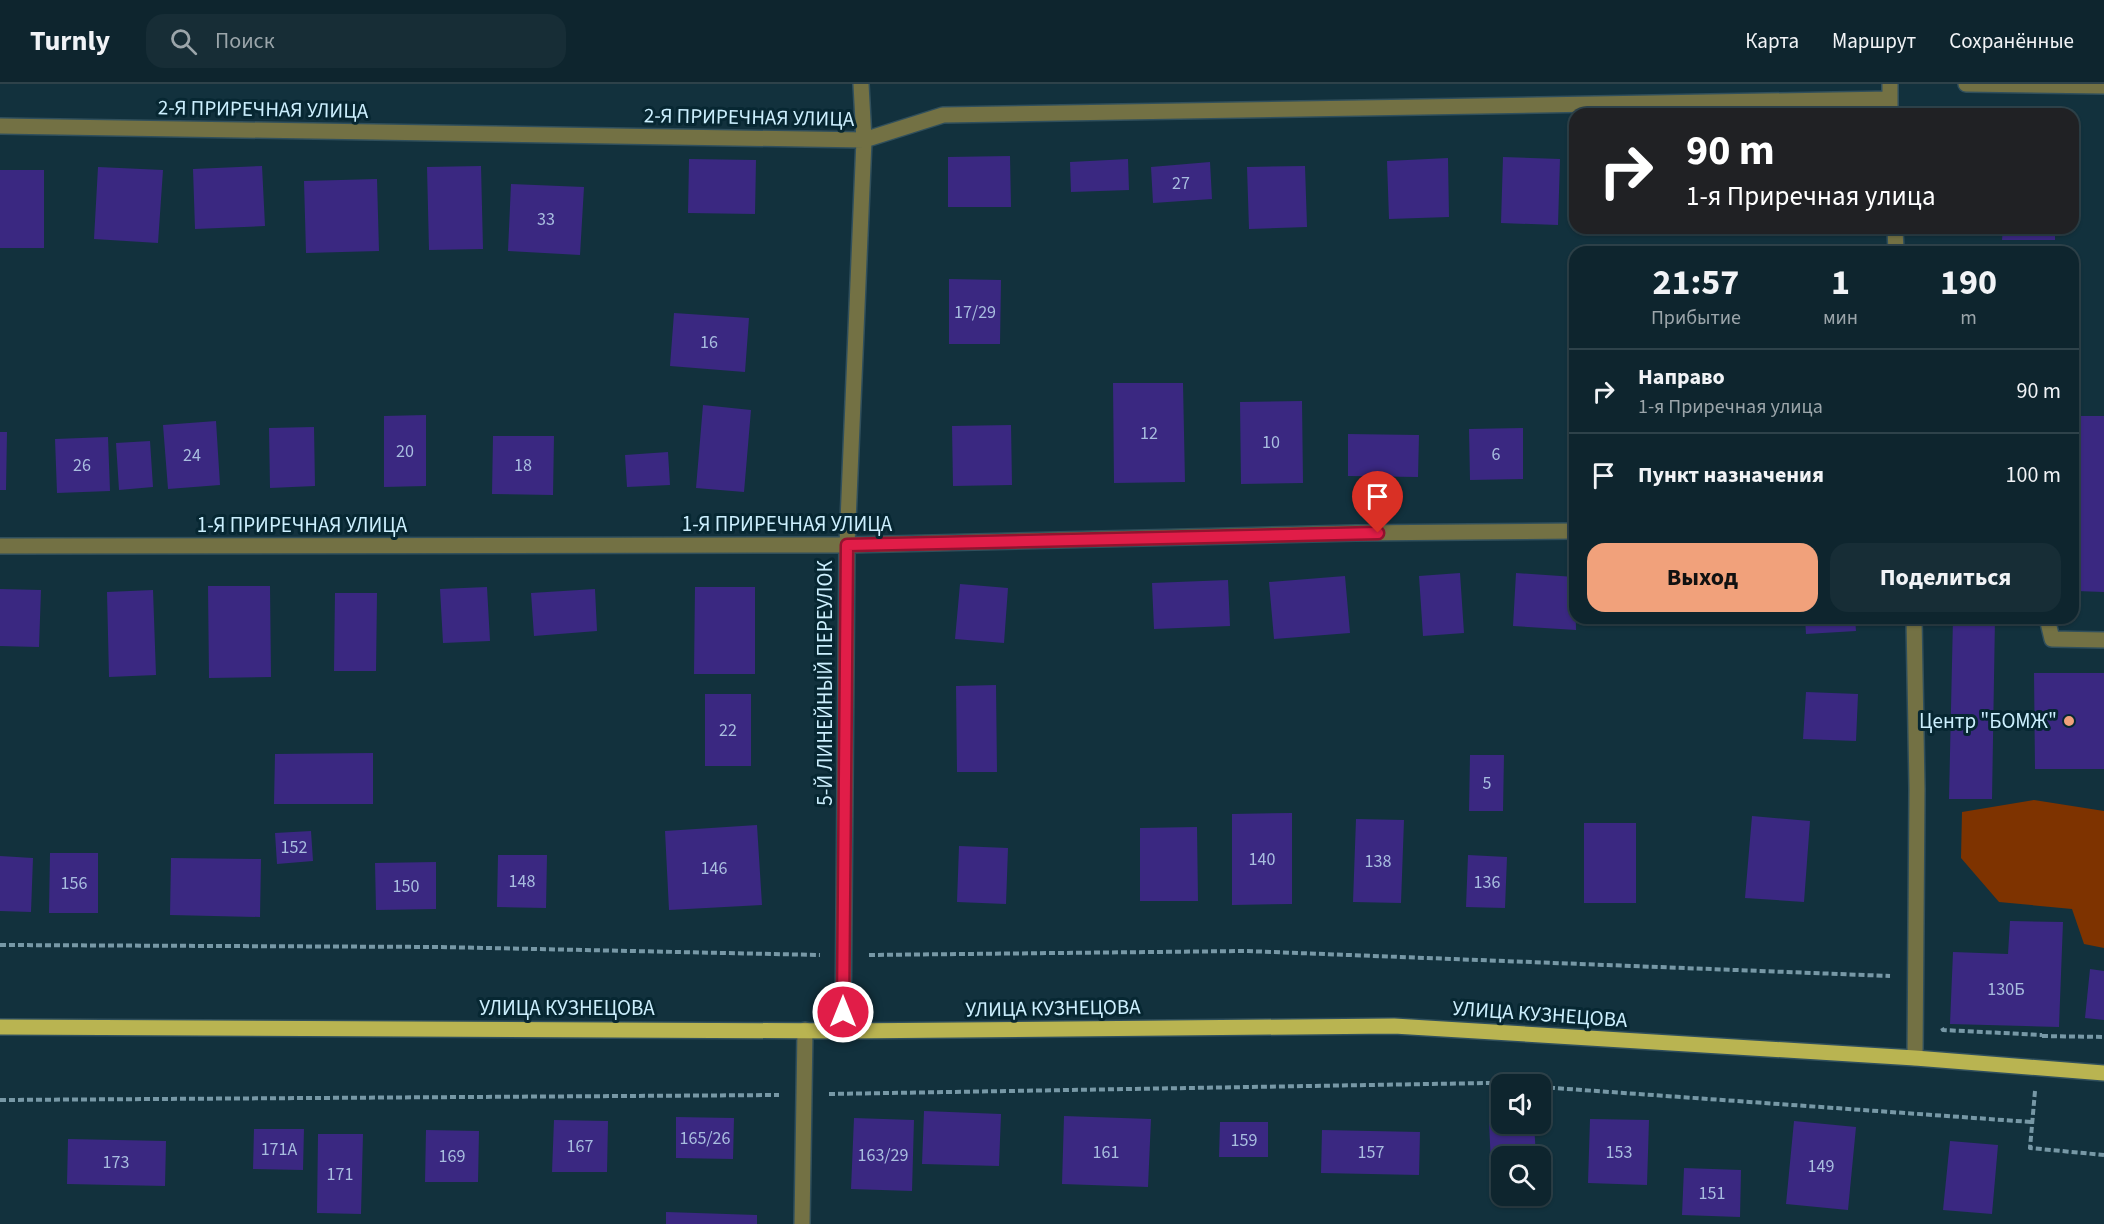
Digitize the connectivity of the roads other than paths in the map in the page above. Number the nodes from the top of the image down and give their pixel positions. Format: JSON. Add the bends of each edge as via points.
{"nodes":[{"id":1,"x":861,"y":84,"type":"edge"},
{"id":2,"x":1966,"y":84,"type":"edge"},
{"id":3,"x":2104,"y":86,"type":"edge"},
{"id":4,"x":1890,"y":99,"type":"edge"},
{"id":5,"x":0,"y":126,"type":"edge"},
{"id":6,"x":864,"y":140,"type":"junction"},
{"id":7,"x":1569,"y":531,"type":"edge"},
{"id":8,"x":847,"y":545,"type":"junction"},
{"id":9,"x":0,"y":546,"type":"edge"},
{"id":10,"x":1914,"y":624,"type":"edge"},
{"id":11,"x":2048,"y":624,"type":"edge"},
{"id":12,"x":2104,"y":640,"type":"edge"},
{"id":13,"x":0,"y":1027,"type":"edge"},
{"id":14,"x":805,"y":1030,"type":"junction"},
{"id":15,"x":843,"y":1031,"type":"junction"},
{"id":16,"x":1915,"y":1058,"type":"junction"},
{"id":17,"x":2104,"y":1073,"type":"edge"},
{"id":18,"x":802,"y":1224,"type":"edge"}],
"edges":[{"from":1,"to":6,"type":"street","name":"5-Й ЛИНЕЙНЫЙ ПЕРЕУЛОК"},
{"from":2,"to":3,"type":"street"},
{"from":4,"to":6,"type":"street","name":"2-Я ПРИРЕЧНАЯ УЛИЦА","via":[[943,116]]},
{"from":5,"to":6,"type":"street","name":"2-Я ПРИРЕЧНАЯ УЛИЦА"},
{"from":6,"to":8,"type":"street","name":"5-Й ЛИНЕЙНЫЙ ПЕРЕУЛОК"},
{"from":7,"to":8,"type":"street","name":"1-Я ПРИРЕЧНАЯ УЛИЦА"},
{"from":8,"to":9,"type":"street","name":"1-Я ПРИРЕЧНАЯ УЛИЦА"},
{"from":8,"to":15,"type":"street","name":"5-Й ЛИНЕЙНЫЙ ПЕРЕУЛОК"},
{"from":10,"to":16,"type":"street"},
{"from":11,"to":12,"type":"street","via":[[2052,639]]},
{"from":13,"to":14,"type":"main road","name":"УЛИЦА КУЗНЕЦОВА"},
{"from":14,"to":15,"type":"main road","name":"УЛИЦА КУЗНЕЦОВА"},
{"from":14,"to":18,"type":"street"},
{"from":15,"to":16,"type":"main road","name":"УЛИЦА КУЗНЕЦОВА","via":[[1394,1026]]},
{"from":16,"to":17,"type":"main road","name":"УЛИЦА КУЗНЕЦОВА"}]}
